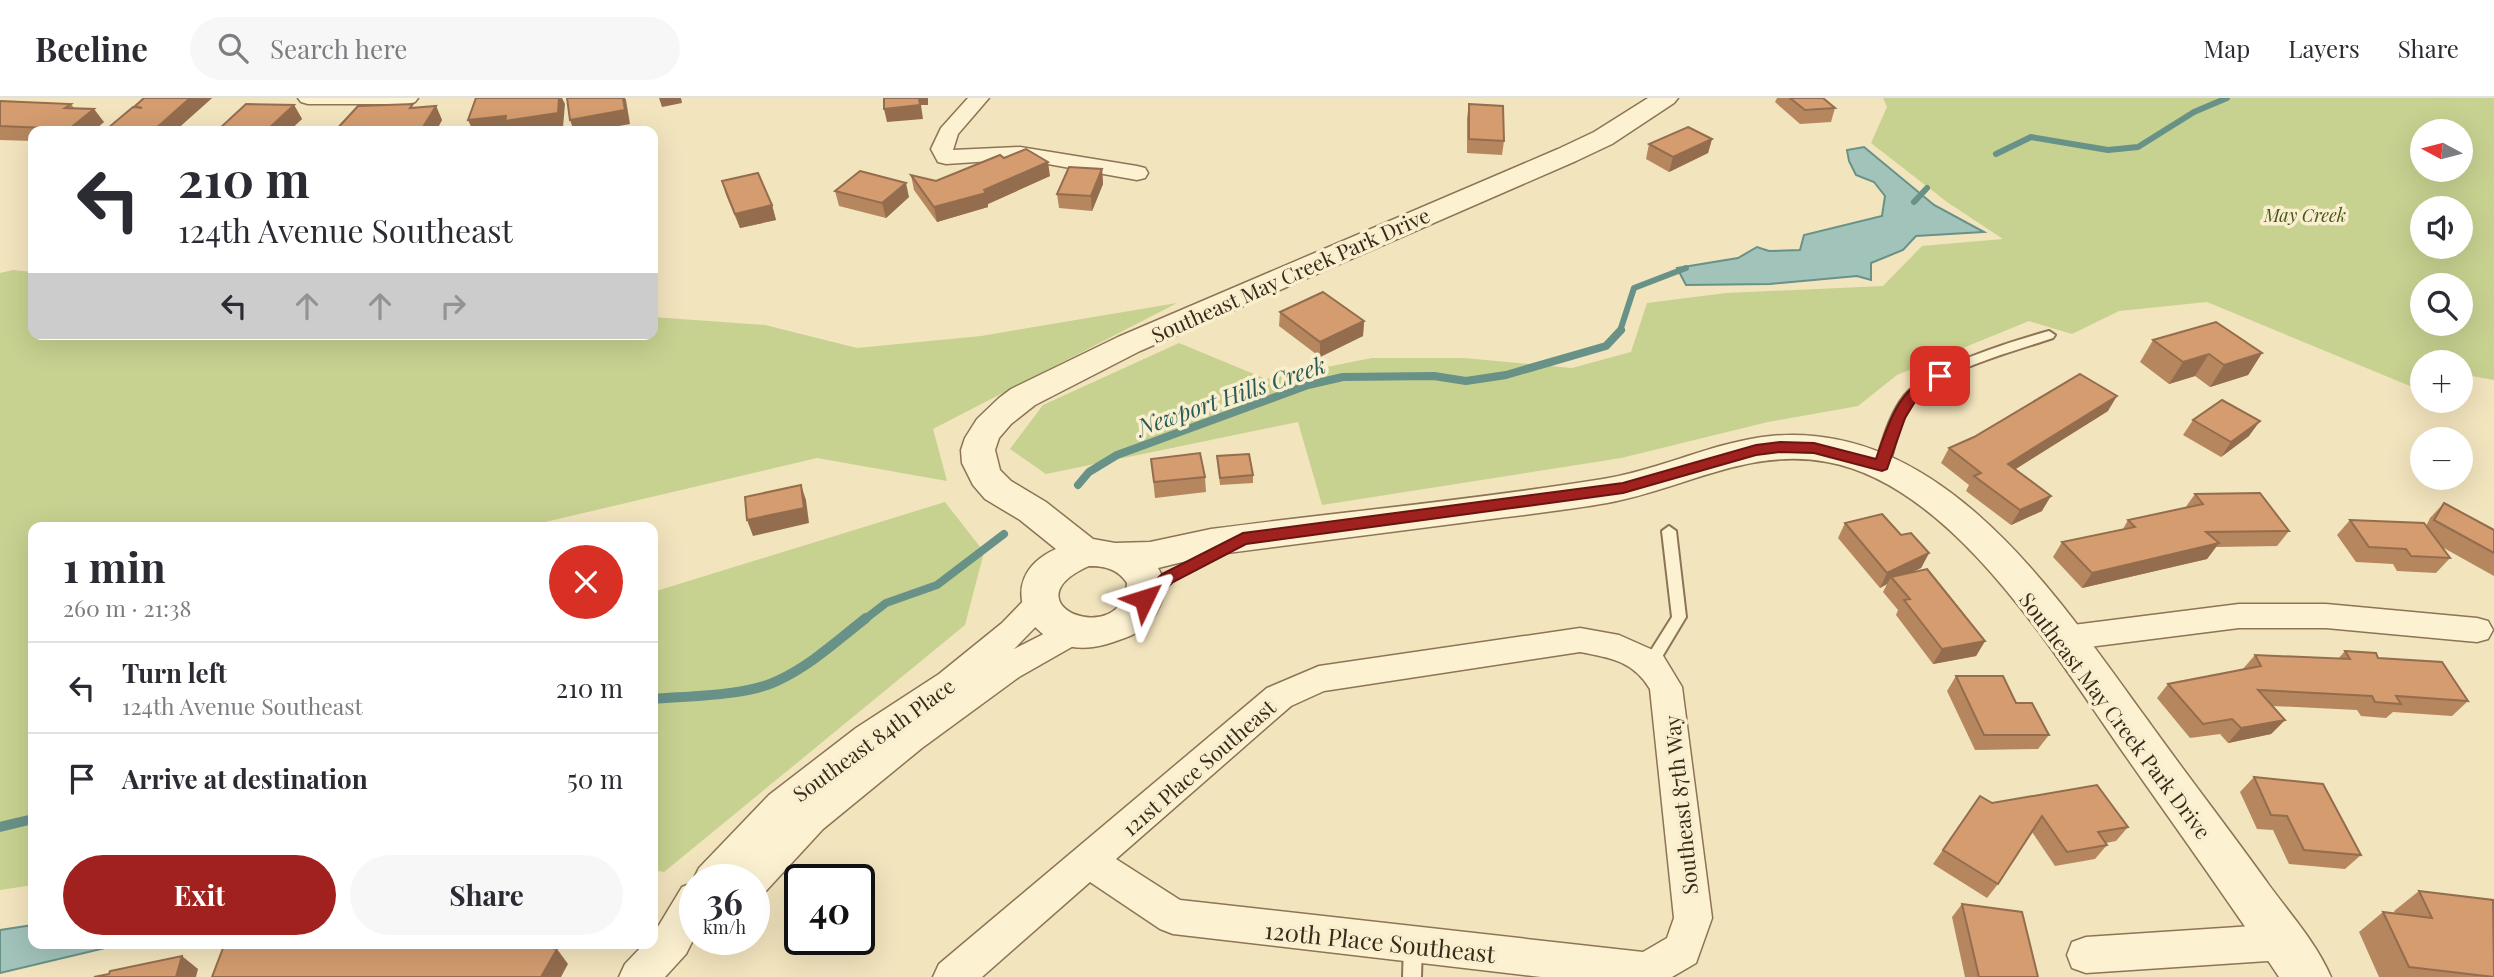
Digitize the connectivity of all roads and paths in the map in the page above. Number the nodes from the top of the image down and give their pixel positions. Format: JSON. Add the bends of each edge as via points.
{"nodes":[{"id":1,"x":308,"y":98,"type":"edge"},
{"id":2,"x":345,"y":98,"type":"edge"},
{"id":3,"x":408,"y":98,"type":"edge"},
{"id":4,"x":979,"y":98,"type":"edge"},
{"id":5,"x":1665,"y":98,"type":"edge"},
{"id":6,"x":1137,"y":173,"type":"dead end"},
{"id":7,"x":2049,"y":335,"type":"dead end"},
{"id":8,"x":1882,"y":466,"type":"junction"},
{"id":9,"x":1000,"y":491,"type":"junction"},
{"id":10,"x":1669,"y":531,"type":"dead end"},
{"id":11,"x":1243,"y":538,"type":"junction"},
{"id":12,"x":1102,"y":554,"type":"junction"},
{"id":13,"x":1041,"y":590,"type":"junction"},
{"id":14,"x":1144,"y":599,"type":"junction"},
{"id":15,"x":2477,"y":630,"type":"dead end"},
{"id":16,"x":1073,"y":631,"type":"junction"},
{"id":17,"x":2065,"y":638,"type":"junction"},
{"id":18,"x":1651,"y":663,"type":"junction"},
{"id":19,"x":1089,"y":861,"type":"junction"},
{"id":20,"x":727,"y":864,"type":"edge"},
{"id":21,"x":767,"y":864,"type":"edge"},
{"id":22,"x":679,"y":941,"type":"edge"},
{"id":23,"x":2283,"y":942,"type":"junction"},
{"id":24,"x":1682,"y":950,"type":"joint"},
{"id":25,"x":2086,"y":954,"type":"dead end"},
{"id":26,"x":1412,"y":961,"type":"edge"},
{"id":27,"x":639,"y":977,"type":"edge"},
{"id":28,"x":953,"y":977,"type":"edge"},
{"id":29,"x":2307,"y":977,"type":"edge"}],
"edges":[{"from":1,"to":2,"type":"street"},
{"from":2,"to":3,"type":"street"},
{"from":4,"to":6,"type":"street","via":[[948,132],[942,149],[946,157],[1020,153]]},
{"from":5,"to":9,"type":"street","name":"Southeast May Creek Park Drive","via":[[1567,155],[1129,344],[1023,397],[992,420],[978,448],[978,461],[987,480]]},
{"from":7,"to":8,"type":"lane","via":[[1940,376],[1914,392],[1898,418]]},
{"from":8,"to":11,"type":"street","name":"Southeast May Creek Park Drive","via":[[1814,448],[1780,447],[1612,490]]},
{"from":8,"to":17,"type":"street","name":"Southeast May Creek Park Drive","via":[[1956,515]]},
{"from":9,"to":12,"type":"street","name":"Southeast May Creek Park Drive"},
{"from":9,"to":13,"type":"street","name":"Southeast May Creek Park Drive","via":[[1040,552]]},
{"from":10,"to":18,"type":"lane","via":[[1679,617]]},
{"from":11,"to":12,"type":"street","name":"Southeast May Creek Park Drive","via":[[1150,556]]},
{"from":11,"to":14,"type":"street","name":"Southeast May Creek Park Drive","via":[[1167,578]]},
{"from":12,"to":13,"type":"street","via":[[1061,561]]},
{"from":12,"to":14,"type":"street","via":[[1133,563],[1146,586]]},
{"from":13,"to":16,"type":"street","via":[[1051,621]]},
{"from":13,"to":20,"type":"street","name":"Southeast 84th Place","via":[[1013,632],[782,806]]},
{"from":14,"to":16,"type":"street","via":[[1137,612],[1116,626],[1091,633]]},
{"from":15,"to":17,"type":"street","via":[[2326,616],[2239,616]]},
{"from":16,"to":21,"type":"street","name":"Southeast 84th Place","via":[[1008,668],[910,738],[810,818]]},
{"from":17,"to":23,"type":"street","name":"Southeast May Creek Park Drive"},
{"from":18,"to":19,"type":"street","name":"121st Place Southeast","via":[[1619,647],[1580,640],[1319,679],[1279,697]]},
{"from":18,"to":24,"type":"street","name":"Southeast 87th Way","via":[[1667,687],[1693,918]]},
{"from":19,"to":26,"type":"street","name":"120th Place Southeast","via":[[1173,917]]},
{"from":19,"to":28,"type":"street","name":"121st Place Southeast"},
{"from":22,"to":27,"type":"street"},
{"from":23,"to":25,"type":"street"},
{"from":23,"to":29,"type":"street","name":"Southeast May Creek Park Drive"},
{"from":24,"to":26,"type":"street","name":"120th Place Southeast","via":[[1647,971]]}]}
